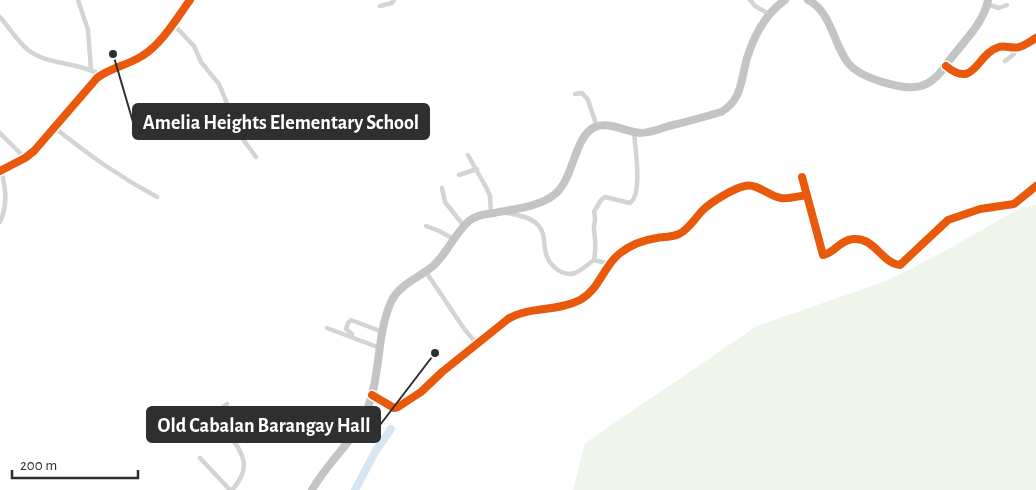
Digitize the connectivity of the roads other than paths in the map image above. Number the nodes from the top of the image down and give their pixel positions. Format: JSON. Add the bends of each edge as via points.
{"nodes":[{"id":1,"x":78,"y":0,"type":"edge"},
{"id":2,"x":190,"y":0,"type":"edge"},
{"id":3,"x":394,"y":0,"type":"edge"},
{"id":4,"x":750,"y":0,"type":"edge"},
{"id":5,"x":785,"y":0,"type":"edge"},
{"id":6,"x":808,"y":0,"type":"edge"},
{"id":7,"x":988,"y":2,"type":"edge"},
{"id":8,"x":1008,"y":4,"type":"dead end"},
{"id":9,"x":380,"y":6,"type":"dead end"},
{"id":10,"x":768,"y":14,"type":"junction"},
{"id":11,"x":0,"y":17,"type":"edge"},
{"id":12,"x":173,"y":24,"type":"junction"},
{"id":13,"x":1036,"y":38,"type":"edge"},
{"id":14,"x":1010,"y":47,"type":"junction"},
{"id":15,"x":1005,"y":61,"type":"dead end"},
{"id":16,"x":946,"y":66,"type":"junction"},
{"id":17,"x":91,"y":70,"type":"junction"},
{"id":18,"x":101,"y":75,"type":"junction"},
{"id":19,"x":575,"y":94,"type":"dead end"},
{"id":20,"x":597,"y":127,"type":"junction"},
{"id":21,"x":55,"y":128,"type":"junction"},
{"id":22,"x":634,"y":132,"type":"junction"},
{"id":23,"x":0,"y":133,"type":"edge"},
{"id":24,"x":468,"y":155,"type":"dead end"},
{"id":25,"x":256,"y":157,"type":"dead end"},
{"id":26,"x":25,"y":158,"type":"junction"},
{"id":27,"x":477,"y":169,"type":"junction"},
{"id":28,"x":0,"y":171,"type":"edge"},
{"id":29,"x":459,"y":175,"type":"dead end"},
{"id":30,"x":802,"y":177,"type":"dead end"},
{"id":31,"x":1036,"y":186,"type":"edge"},
{"id":32,"x":442,"y":188,"type":"dead end"},
{"id":33,"x":807,"y":195,"type":"junction"},
{"id":34,"x":156,"y":197,"type":"dead end"},
{"id":35,"x":495,"y":212,"type":"junction"},
{"id":36,"x":0,"y":222,"type":"edge"},
{"id":37,"x":426,"y":226,"type":"dead end"},
{"id":38,"x":464,"y":226,"type":"junction"},
{"id":39,"x":454,"y":239,"type":"junction"},
{"id":40,"x":594,"y":260,"type":"junction"},
{"id":41,"x":610,"y":264,"type":"junction"},
{"id":42,"x":426,"y":272,"type":"junction"},
{"id":43,"x":327,"y":328,"type":"dead end"},
{"id":44,"x":383,"y":332,"type":"junction"},
{"id":45,"x":352,"y":334,"type":"dead end"},
{"id":46,"x":477,"y":344,"type":"junction"},
{"id":47,"x":380,"y":348,"type":"junction"},
{"id":48,"x":372,"y":395,"type":"junction"},
{"id":49,"x":227,"y":404,"type":"dead end"},
{"id":50,"x":200,"y":458,"type":"dead end"},
{"id":51,"x":231,"y":490,"type":"edge"},
{"id":52,"x":312,"y":490,"type":"edge"}],
"edges":[{"from":1,"to":17,"type":"street","via":[[88,30]]},
{"from":2,"to":12,"type":"street"},
{"from":3,"to":9,"type":"street"},
{"from":4,"to":10,"type":"street"},
{"from":5,"to":10,"type":"highway"},
{"from":6,"to":16,"type":"highway","via":[[823,14],[850,64],[864,75],[914,87],[932,81]]},
{"from":7,"to":8,"type":"street","via":[[999,8]]},
{"from":7,"to":16,"type":"highway","via":[[976,26]]},
{"from":10,"to":22,"type":"highway","via":[[748,56],[732,105],[721,112],[649,132]]},
{"from":11,"to":17,"type":"street","via":[[26,49]]},
{"from":12,"to":18,"type":"street","via":[[152,50]]},
{"from":12,"to":25,"type":"street","via":[[194,46],[200,62],[219,84],[234,127]]},
{"from":13,"to":14,"type":"street","via":[[1019,47]]},
{"from":14,"to":15,"type":"street","via":[[1014,54]]},
{"from":14,"to":16,"type":"street","via":[[998,47],[965,74],[956,74]]},
{"from":17,"to":18,"type":"street"},
{"from":18,"to":21,"type":"street"},
{"from":19,"to":20,"type":"street","via":[[582,93],[588,100]]},
{"from":20,"to":22,"type":"highway","via":[[610,126]]},
{"from":20,"to":35,"type":"highway","via":[[585,136],[564,185],[554,196],[538,203]]},
{"from":21,"to":26,"type":"street"},
{"from":21,"to":34,"type":"street","via":[[98,162]]},
{"from":22,"to":40,"type":"street","via":[[638,179],[635,198],[630,203],[605,198],[596,207]]},
{"from":23,"to":26,"type":"street"},
{"from":24,"to":27,"type":"street"},
{"from":26,"to":28,"type":"street"},
{"from":27,"to":29,"type":"street"},
{"from":27,"to":35,"type":"street"},
{"from":28,"to":36,"type":"street","via":[[5,185],[5,211]]},
{"from":30,"to":33,"type":"street"},
{"from":31,"to":33,"type":"street","via":[[1014,204],[980,209],[948,220],[900,265],[891,262],[871,244],[856,238],[824,255]]},
{"from":32,"to":38,"type":"street","via":[[445,202]]},
{"from":33,"to":41,"type":"street","via":[[781,198],[754,186],[744,186],[707,207],[678,235],[635,244]]},
{"from":35,"to":38,"type":"highway","via":[[477,216]]},
{"from":35,"to":40,"type":"street","via":[[524,216],[538,225],[546,254],[560,272],[574,273]]},
{"from":37,"to":39,"type":"street"},
{"from":38,"to":39,"type":"highway"},
{"from":39,"to":42,"type":"highway"},
{"from":40,"to":41,"type":"street"},
{"from":41,"to":46,"type":"street","via":[[597,284],[580,300],[518,312]]},
{"from":42,"to":44,"type":"highway","via":[[394,296]]},
{"from":42,"to":46,"type":"street"},
{"from":43,"to":47,"type":"street"},
{"from":44,"to":45,"type":"street","via":[[351,320],[346,329]]},
{"from":44,"to":47,"type":"highway"},
{"from":46,"to":48,"type":"street","via":[[421,392],[398,407],[394,408]]},
{"from":47,"to":48,"type":"highway"},
{"from":48,"to":52,"type":"highway","via":[[357,430],[324,469]]},
{"from":49,"to":51,"type":"street","via":[[218,413],[245,465],[240,481]]},
{"from":50,"to":51,"type":"street"}]}
